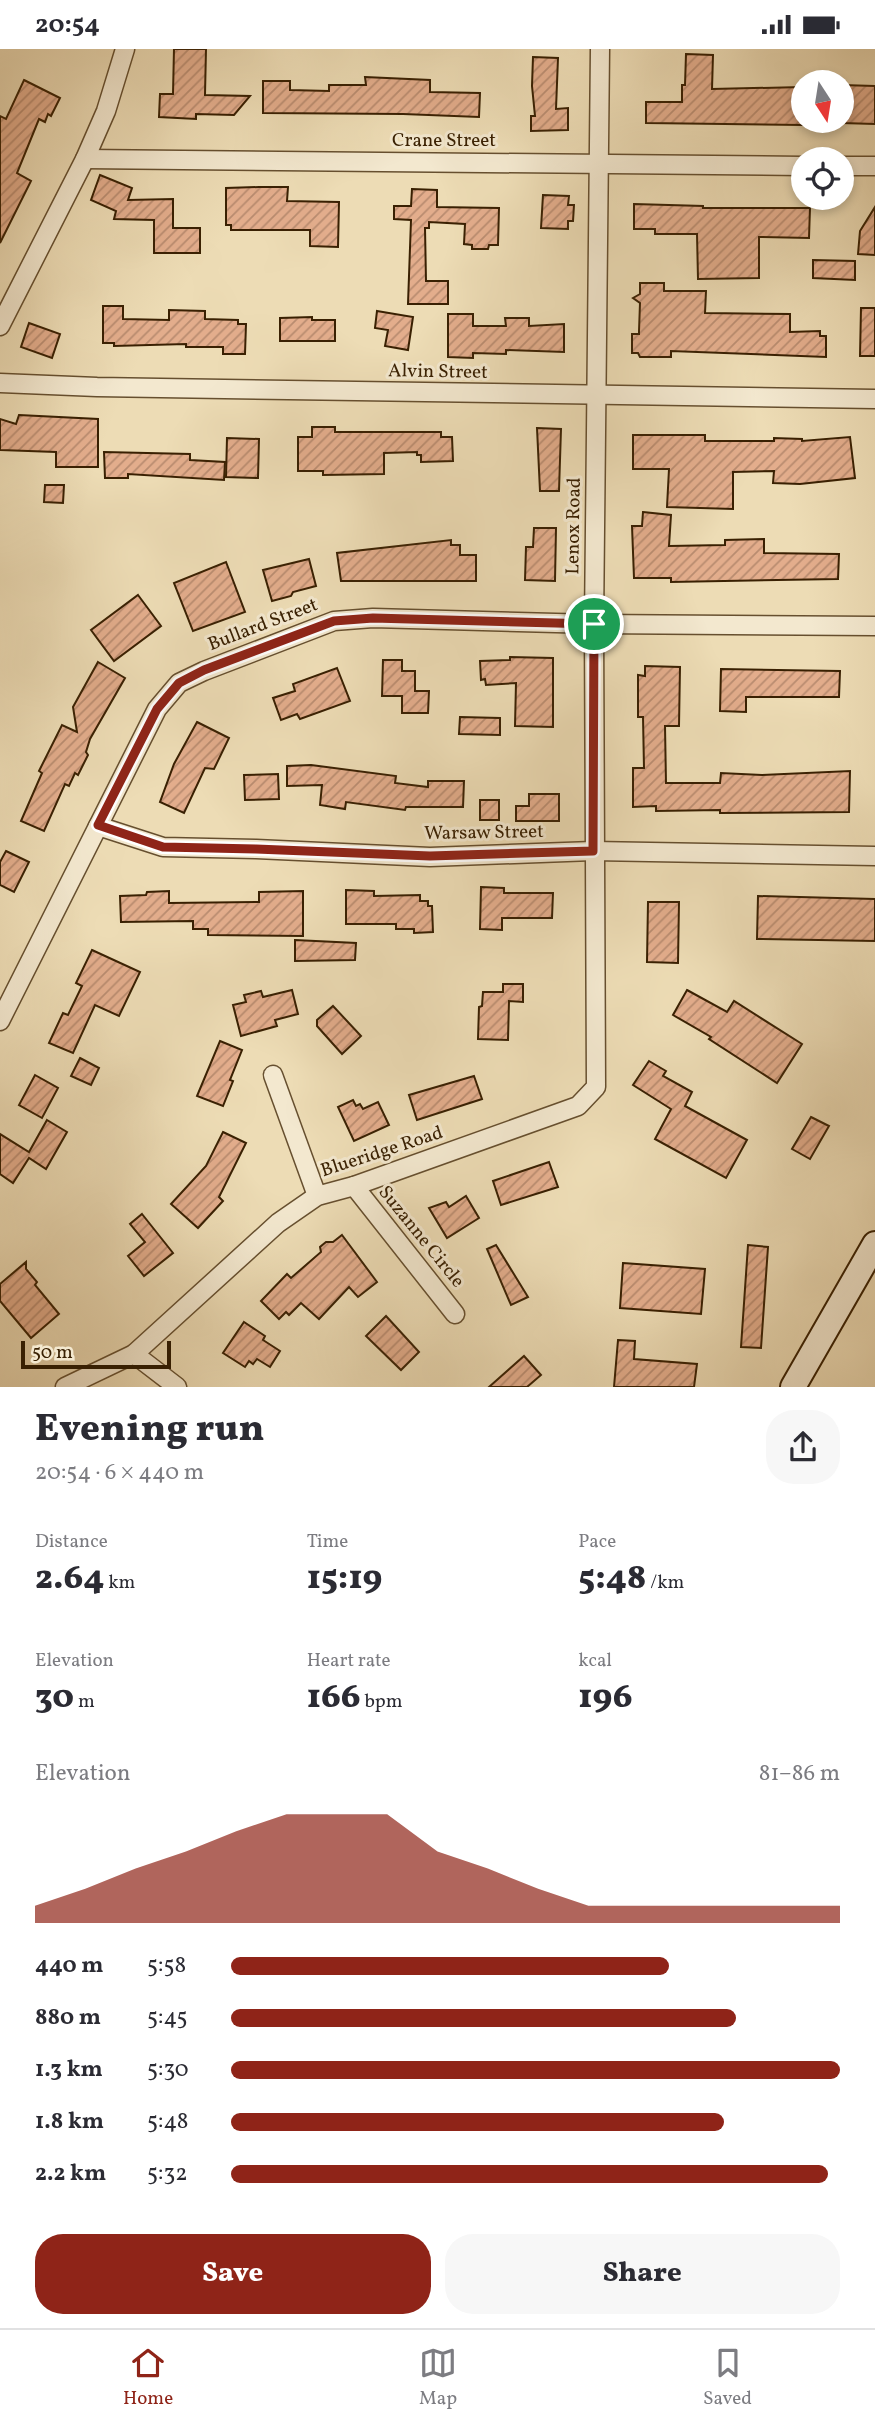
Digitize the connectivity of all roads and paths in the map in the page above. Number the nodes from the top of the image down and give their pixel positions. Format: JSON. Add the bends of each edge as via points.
{"nodes":[{"id":1,"x":125,"y":49,"type":"edge"},
{"id":2,"x":600,"y":49,"type":"edge"},
{"id":3,"x":85,"y":159,"type":"junction"},
{"id":4,"x":598,"y":164,"type":"junction"},
{"id":5,"x":791,"y":166,"type":"edge"},
{"id":6,"x":854,"y":166,"type":"edge"},
{"id":7,"x":875,"y":166,"type":"edge"},
{"id":8,"x":0,"y":326,"type":"edge"},
{"id":9,"x":0,"y":383,"type":"edge"},
{"id":10,"x":597,"y":396,"type":"junction"},
{"id":11,"x":875,"y":399,"type":"edge"},
{"id":12,"x":594,"y":624,"type":"junction"},
{"id":13,"x":875,"y":625,"type":"edge"},
{"id":14,"x":98,"y":825,"type":"junction"},
{"id":15,"x":593,"y":851,"type":"junction"},
{"id":16,"x":875,"y":856,"type":"edge"},
{"id":17,"x":0,"y":1021,"type":"edge"},
{"id":18,"x":273,"y":1075,"type":"dead end"},
{"id":19,"x":596,"y":1087,"type":"joint"},
{"id":20,"x":354,"y":1186,"type":"junction"},
{"id":21,"x":317,"y":1196,"type":"junction"},
{"id":22,"x":875,"y":1244,"type":"edge"},
{"id":23,"x":455,"y":1314,"type":"dead end"},
{"id":24,"x":134,"y":1354,"type":"junction"},
{"id":25,"x":65,"y":1387,"type":"edge"},
{"id":26,"x":177,"y":1387,"type":"edge"},
{"id":27,"x":793,"y":1387,"type":"edge"}],
"edges":[{"from":1,"to":3,"type":"street"},
{"from":2,"to":4,"type":"street","name":"Lenox Road"},
{"from":3,"to":4,"type":"street","name":"Crane Street"},
{"from":3,"to":8,"type":"street"},
{"from":4,"to":5,"type":"street","name":"Crane Street"},
{"from":4,"to":10,"type":"street","name":"Lenox Road"},
{"from":6,"to":7,"type":"street"},
{"from":9,"to":10,"type":"street","name":"Alvin Street"},
{"from":10,"to":11,"type":"street","name":"Alvin Street"},
{"from":10,"to":12,"type":"street","name":"Lenox Road"},
{"from":12,"to":13,"type":"street","name":"Bullard Street"},
{"from":12,"to":14,"type":"street","name":"Bullard Street","via":[[334,621],[204,670],[179,683],[157,709]]},
{"from":12,"to":15,"type":"street","name":"Lenox Road"},
{"from":14,"to":15,"type":"street","name":"Warsaw Street","via":[[163,847],[430,856]]},
{"from":14,"to":17,"type":"street","name":"Bullard Street"},
{"from":15,"to":16,"type":"street","name":"Warsaw Street"},
{"from":15,"to":19,"type":"street","name":"Lenox Road"},
{"from":18,"to":21,"type":"street"},
{"from":19,"to":20,"type":"street","name":"Blueridge Road","via":[[578,1106]]},
{"from":20,"to":21,"type":"street","name":"Blueridge Road"},
{"from":20,"to":23,"type":"street","name":"Suzanne Circle"},
{"from":21,"to":24,"type":"street","name":"Blueridge Road","via":[[278,1223]]},
{"from":22,"to":27,"type":"street"},
{"from":24,"to":25,"type":"street","name":"Blueridge Road"},
{"from":24,"to":26,"type":"street"}]}
